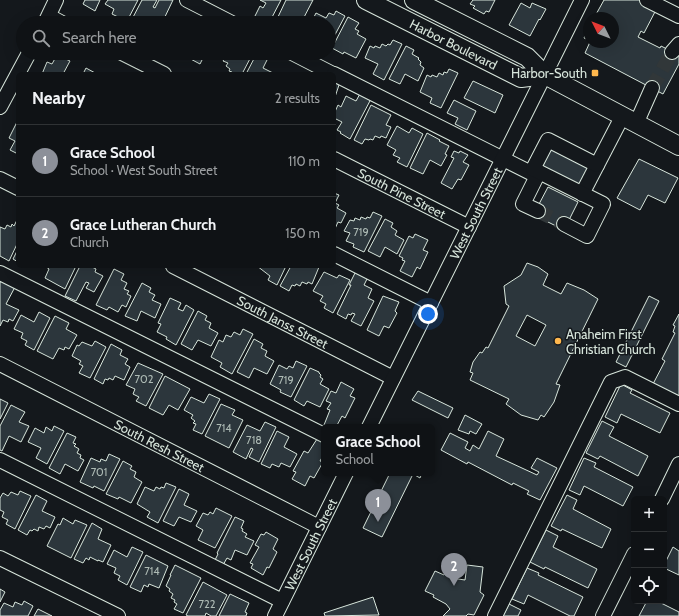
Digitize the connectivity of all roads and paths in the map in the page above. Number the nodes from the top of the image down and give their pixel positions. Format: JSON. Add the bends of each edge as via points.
{"nodes":[{"id":1,"x":56,"y":0,"type":"edge"},
{"id":2,"x":187,"y":0,"type":"edge"},
{"id":3,"x":366,"y":0,"type":"edge"},
{"id":4,"x":414,"y":0,"type":"edge"},
{"id":5,"x":582,"y":0,"type":"edge"},
{"id":6,"x":647,"y":0,"type":"edge"},
{"id":7,"x":49,"y":16,"type":"edge"},
{"id":8,"x":218,"y":16,"type":"edge"},
{"id":9,"x":679,"y":16,"type":"edge"},
{"id":10,"x":26,"y":60,"type":"edge"},
{"id":11,"x":136,"y":60,"type":"edge"},
{"id":12,"x":306,"y":60,"type":"edge"},
{"id":13,"x":21,"y":72,"type":"edge"},
{"id":14,"x":160,"y":72,"type":"edge"},
{"id":15,"x":330,"y":72,"type":"edge"},
{"id":16,"x":336,"y":75,"type":"edge"},
{"id":17,"x":545,"y":75,"type":"junction"},
{"id":18,"x":652,"y":88,"type":"tunnel mouth"},
{"id":19,"x":13,"y":92,"type":"edge"},
{"id":20,"x":0,"y":107,"type":"edge"},
{"id":21,"x":629,"y":120,"type":"junction"},
{"id":22,"x":679,"y":146,"type":"edge"},
{"id":23,"x":503,"y":159,"type":"junction"},
{"id":24,"x":336,"y":160,"type":"edge"},
{"id":25,"x":597,"y":165,"type":"junction"},
{"id":26,"x":536,"y":170,"type":"junction"},
{"id":27,"x":0,"y":179,"type":"edge"},
{"id":28,"x":16,"y":187,"type":"edge"},
{"id":29,"x":582,"y":194,"type":"junction"},
{"id":30,"x":538,"y":211,"type":"tunnel mouth"},
{"id":31,"x":564,"y":224,"type":"tunnel mouth"},
{"id":32,"x":469,"y":227,"type":"junction"},
{"id":33,"x":336,"y":255,"type":"edge"},
{"id":34,"x":177,"y":268,"type":"edge"},
{"id":35,"x":0,"y":273,"type":"edge"},
{"id":36,"x":431,"y":303,"type":"junction"},
{"id":37,"x":0,"y":364,"type":"edge"},
{"id":38,"x":393,"y":378,"type":"junction"},
{"id":39,"x":679,"y":404,"type":"edge"},
{"id":40,"x":370,"y":424,"type":"edge"},
{"id":41,"x":321,"y":433,"type":"edge"},
{"id":42,"x":0,"y":460,"type":"edge"},
{"id":43,"x":679,"y":464,"type":"edge"},
{"id":44,"x":344,"y":476,"type":"edge"},
{"id":45,"x":663,"y":496,"type":"edge"},
{"id":46,"x":319,"y":527,"type":"junction"},
{"id":47,"x":0,"y":558,"type":"edge"},
{"id":48,"x":631,"y":560,"type":"edge"},
{"id":49,"x":282,"y":601,"type":"junction"},
{"id":50,"x":118,"y":616,"type":"edge"},
{"id":51,"x":275,"y":616,"type":"edge"},
{"id":52,"x":495,"y":616,"type":"edge"},
{"id":53,"x":603,"y":616,"type":"edge"}],
"edges":[{"from":1,"to":7,"type":"street"},
{"from":2,"to":8,"type":"street"},
{"from":3,"to":17,"type":"main road","name":"Harbor Boulevard","via":[[521,78]]},
{"from":4,"to":17,"type":"main road","name":"Harbor Boulevard","via":[[527,57]]},
{"from":5,"to":17,"type":"street","name":"West South Street"},
{"from":6,"to":9,"type":"street"},
{"from":10,"to":13,"type":"street"},
{"from":11,"to":14,"type":"street"},
{"from":12,"to":15,"type":"street"},
{"from":16,"to":23,"type":"street"},
{"from":17,"to":21,"type":"main road","name":"Harbor Boulevard"},
{"from":17,"to":23,"type":"street","name":"West South Street"},
{"from":18,"to":21,"type":"street"},
{"from":19,"to":20,"type":"street"},
{"from":21,"to":22,"type":"main road","name":"Harbor Boulevard"},
{"from":21,"to":25,"type":"street"},
{"from":23,"to":26,"type":"street","via":[[531,173]]},
{"from":23,"to":32,"type":"street","name":"West South Street"},
{"from":24,"to":32,"type":"street","name":"South Pine Street"},
{"from":25,"to":26,"type":"street","via":[[548,140]]},
{"from":25,"to":29,"type":"street"},
{"from":26,"to":29,"type":"street"},
{"from":26,"to":30,"type":"street","via":[[523,204]]},
{"from":27,"to":28,"type":"street"},
{"from":29,"to":31,"type":"street","via":[[603,204],[587,236]]},
{"from":32,"to":36,"type":"street","name":"West South Street"},
{"from":33,"to":36,"type":"street"},
{"from":34,"to":38,"type":"street","name":"South Janss Street"},
{"from":35,"to":41,"type":"street"},
{"from":36,"to":38,"type":"street","name":"West South Street"},
{"from":37,"to":46,"type":"street","name":"South Resh Street"},
{"from":38,"to":40,"type":"street","name":"West South Street"},
{"from":39,"to":52,"type":"street","via":[[625,377],[611,382]]},
{"from":42,"to":49,"type":"street"},
{"from":43,"to":45,"type":"street"},
{"from":44,"to":46,"type":"street","name":"West South Street"},
{"from":46,"to":49,"type":"street","name":"West South Street"},
{"from":47,"to":50,"type":"street"},
{"from":48,"to":53,"type":"street"},
{"from":49,"to":51,"type":"street","name":"West South Street"}]}
